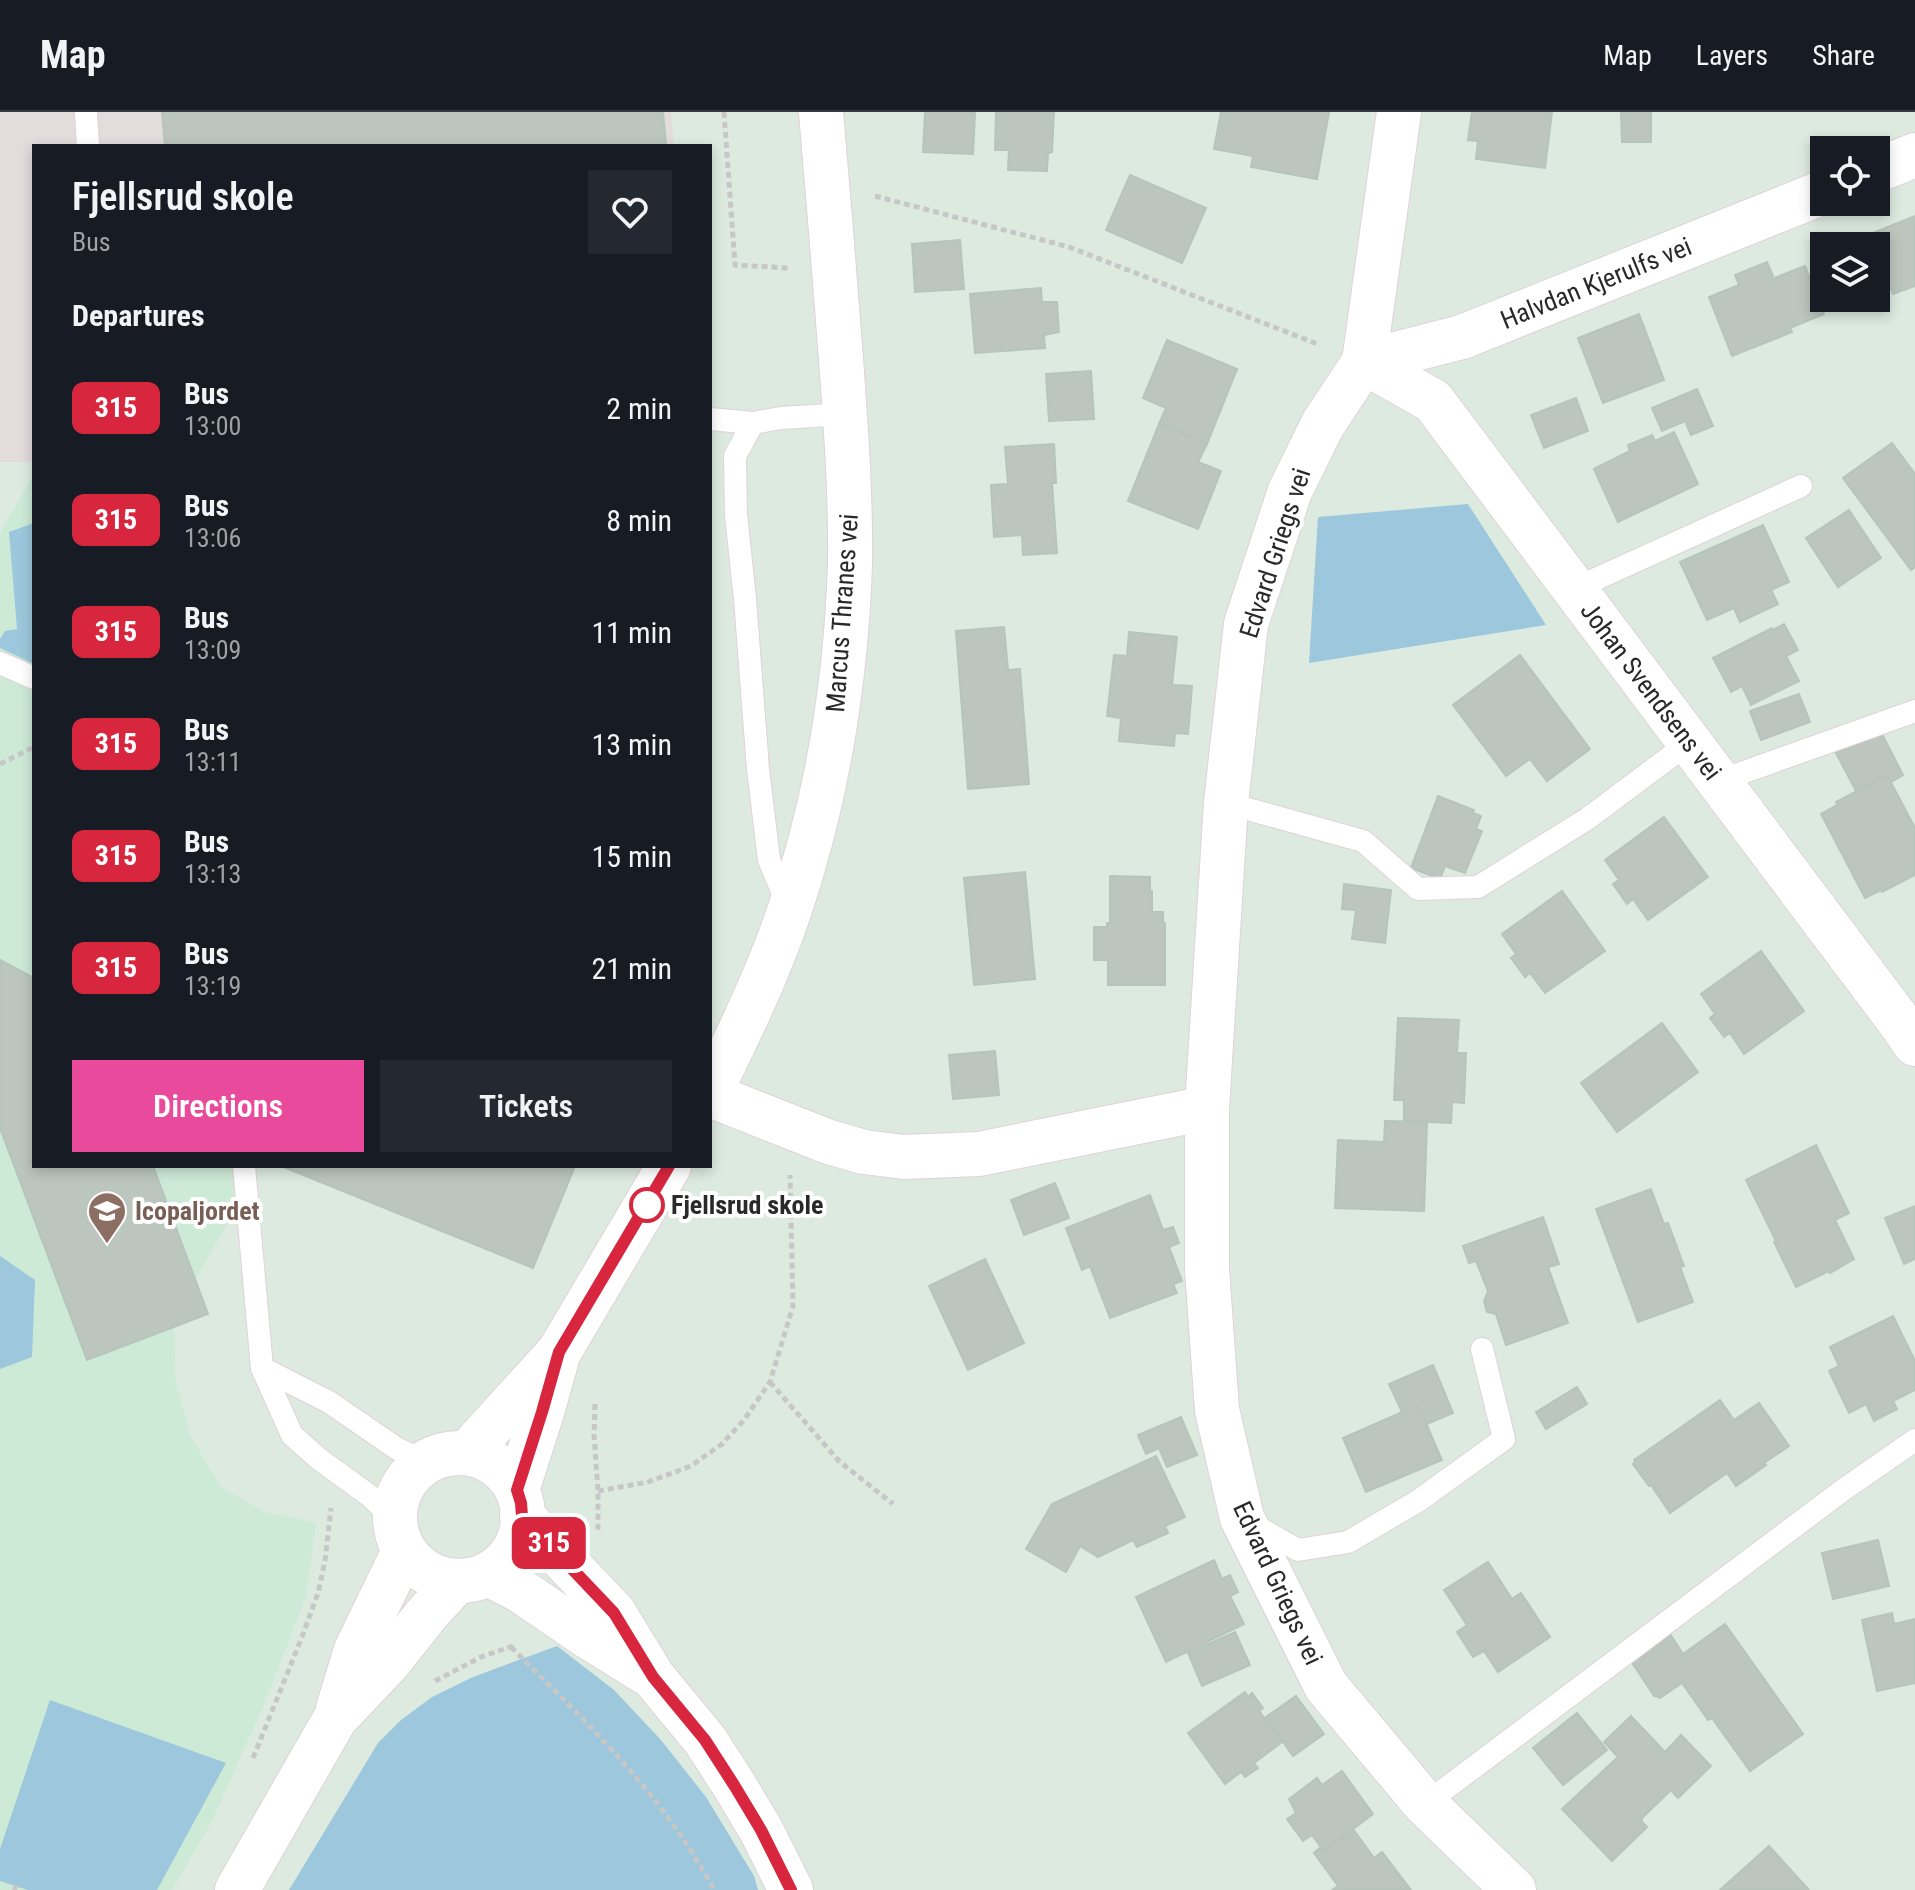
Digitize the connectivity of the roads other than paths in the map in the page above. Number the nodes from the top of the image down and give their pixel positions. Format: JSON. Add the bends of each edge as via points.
{"nodes":[{"id":1,"x":86,"y":112,"type":"edge"},
{"id":2,"x":821,"y":112,"type":"edge"},
{"id":3,"x":1399,"y":112,"type":"edge"},
{"id":4,"x":88,"y":144,"type":"edge"},
{"id":5,"x":1915,"y":155,"type":"edge"},
{"id":6,"x":1890,"y":165,"type":"edge"},
{"id":7,"x":1810,"y":198,"type":"edge"},
{"id":8,"x":1364,"y":362,"type":"junction"},
{"id":9,"x":845,"y":414,"type":"junction"},
{"id":10,"x":712,"y":419,"type":"edge"},
{"id":11,"x":753,"y":423,"type":"junction"},
{"id":12,"x":1801,"y":486,"type":"dead end"},
{"id":13,"x":1574,"y":589,"type":"junction"},
{"id":14,"x":0,"y":663,"type":"edge"},
{"id":15,"x":32,"y":677,"type":"edge"},
{"id":16,"x":1915,"y":711,"type":"edge"},
{"id":17,"x":1690,"y":742,"type":"junction"},
{"id":18,"x":1719,"y":781,"type":"junction"},
{"id":19,"x":1226,"y":803,"type":"junction"},
{"id":20,"x":790,"y":910,"type":"junction"},
{"id":21,"x":1911,"y":1029,"type":"edge"},
{"id":22,"x":712,"y":1090,"type":"edge"},
{"id":23,"x":712,"y":1095,"type":"edge"},
{"id":24,"x":1207,"y":1108,"type":"junction"},
{"id":25,"x":244,"y":1168,"type":"edge"},
{"id":26,"x":668,"y":1168,"type":"edge"},
{"id":27,"x":1482,"y":1349,"type":"dead end"},
{"id":28,"x":559,"y":1352,"type":"junction"},
{"id":29,"x":262,"y":1368,"type":"junction"},
{"id":30,"x":1915,"y":1440,"type":"edge"},
{"id":31,"x":467,"y":1453,"type":"junction"},
{"id":32,"x":425,"y":1462,"type":"junction"},
{"id":33,"x":520,"y":1503,"type":"junction"},
{"id":34,"x":1242,"y":1518,"type":"junction"},
{"id":35,"x":399,"y":1535,"type":"junction"},
{"id":36,"x":473,"y":1577,"type":"junction"},
{"id":37,"x":653,"y":1677,"type":"junction"},
{"id":38,"x":335,"y":1719,"type":"junction"},
{"id":39,"x":1425,"y":1804,"type":"junction"},
{"id":40,"x":237,"y":1890,"type":"edge"},
{"id":41,"x":791,"y":1890,"type":"edge"},
{"id":42,"x":1514,"y":1890,"type":"edge"}],
"edges":[{"from":1,"to":4,"type":"lane"},
{"from":2,"to":9,"type":"street","name":"Marcus Thranes vei"},
{"from":3,"to":8,"type":"street","name":"Edvard Griegs vei"},
{"from":5,"to":6,"type":"street"},
{"from":7,"to":8,"type":"street","name":"Halvdan Kjerulfs vei","via":[[1462,337]]},
{"from":8,"to":13,"type":"street","name":"Johan Svendsens vei","via":[[1433,401]]},
{"from":8,"to":19,"type":"street","name":"Edvard Griegs vei","via":[[1323,424],[1290,491],[1246,624]]},
{"from":9,"to":11,"type":"lane"},
{"from":9,"to":20,"type":"street","name":"Marcus Thranes vei","via":[[850,565],[845,641],[825,775]]},
{"from":10,"to":11,"type":"lane"},
{"from":11,"to":20,"type":"lane","via":[[735,456],[736,515],[769,860]]},
{"from":12,"to":13,"type":"lane"},
{"from":13,"to":17,"type":"street","name":"Johan Svendsens vei"},
{"from":14,"to":15,"type":"lane"},
{"from":16,"to":18,"type":"lane"},
{"from":17,"to":18,"type":"street","name":"Johan Svendsens vei"},
{"from":17,"to":19,"type":"lane","via":[[1587,819],[1478,887],[1418,889],[1363,841]]},
{"from":18,"to":21,"type":"street","name":"Johan Svendsens vei"},
{"from":19,"to":24,"type":"street","name":"Edvard Griegs vei"},
{"from":20,"to":22,"type":"street","name":"Marcus Thranes vei"},
{"from":23,"to":24,"type":"street","via":[[800,1132],[864,1152],[904,1157],[979,1154]]},
{"from":24,"to":34,"type":"street","name":"Edvard Griegs vei","via":[[1207,1269],[1217,1410]]},
{"from":25,"to":29,"type":"lane"},
{"from":26,"to":28,"type":"street"},
{"from":27,"to":34,"type":"lane","via":[[1504,1439],[1418,1501],[1348,1542],[1298,1550]]},
{"from":28,"to":31,"type":"street"},
{"from":28,"to":33,"type":"street"},
{"from":29,"to":32,"type":"lane","via":[[329,1402]]},
{"from":29,"to":35,"type":"lane","via":[[292,1435],[370,1496]]},
{"from":30,"to":39,"type":"lane"},
{"from":31,"to":32,"type":"street"},
{"from":31,"to":33,"type":"street","via":[[497,1465]]},
{"from":32,"to":35,"type":"street","via":[[412,1473],[396,1502]]},
{"from":33,"to":36,"type":"street","via":[[520,1534],[513,1549],[502,1563]]},
{"from":33,"to":37,"type":"street","via":[[614,1613]]},
{"from":34,"to":39,"type":"street","name":"Edvard Griegs vei","via":[[1326,1686]]},
{"from":35,"to":36,"type":"street","via":[[418,1566],[436,1577]]},
{"from":35,"to":38,"type":"street"},
{"from":36,"to":37,"type":"street","via":[[521,1591]]},
{"from":36,"to":38,"type":"street","via":[[426,1615]]},
{"from":37,"to":41,"type":"street","via":[[705,1740]]},
{"from":38,"to":40,"type":"street"},
{"from":39,"to":42,"type":"street","name":"Edvard Griegs vei"}]}
